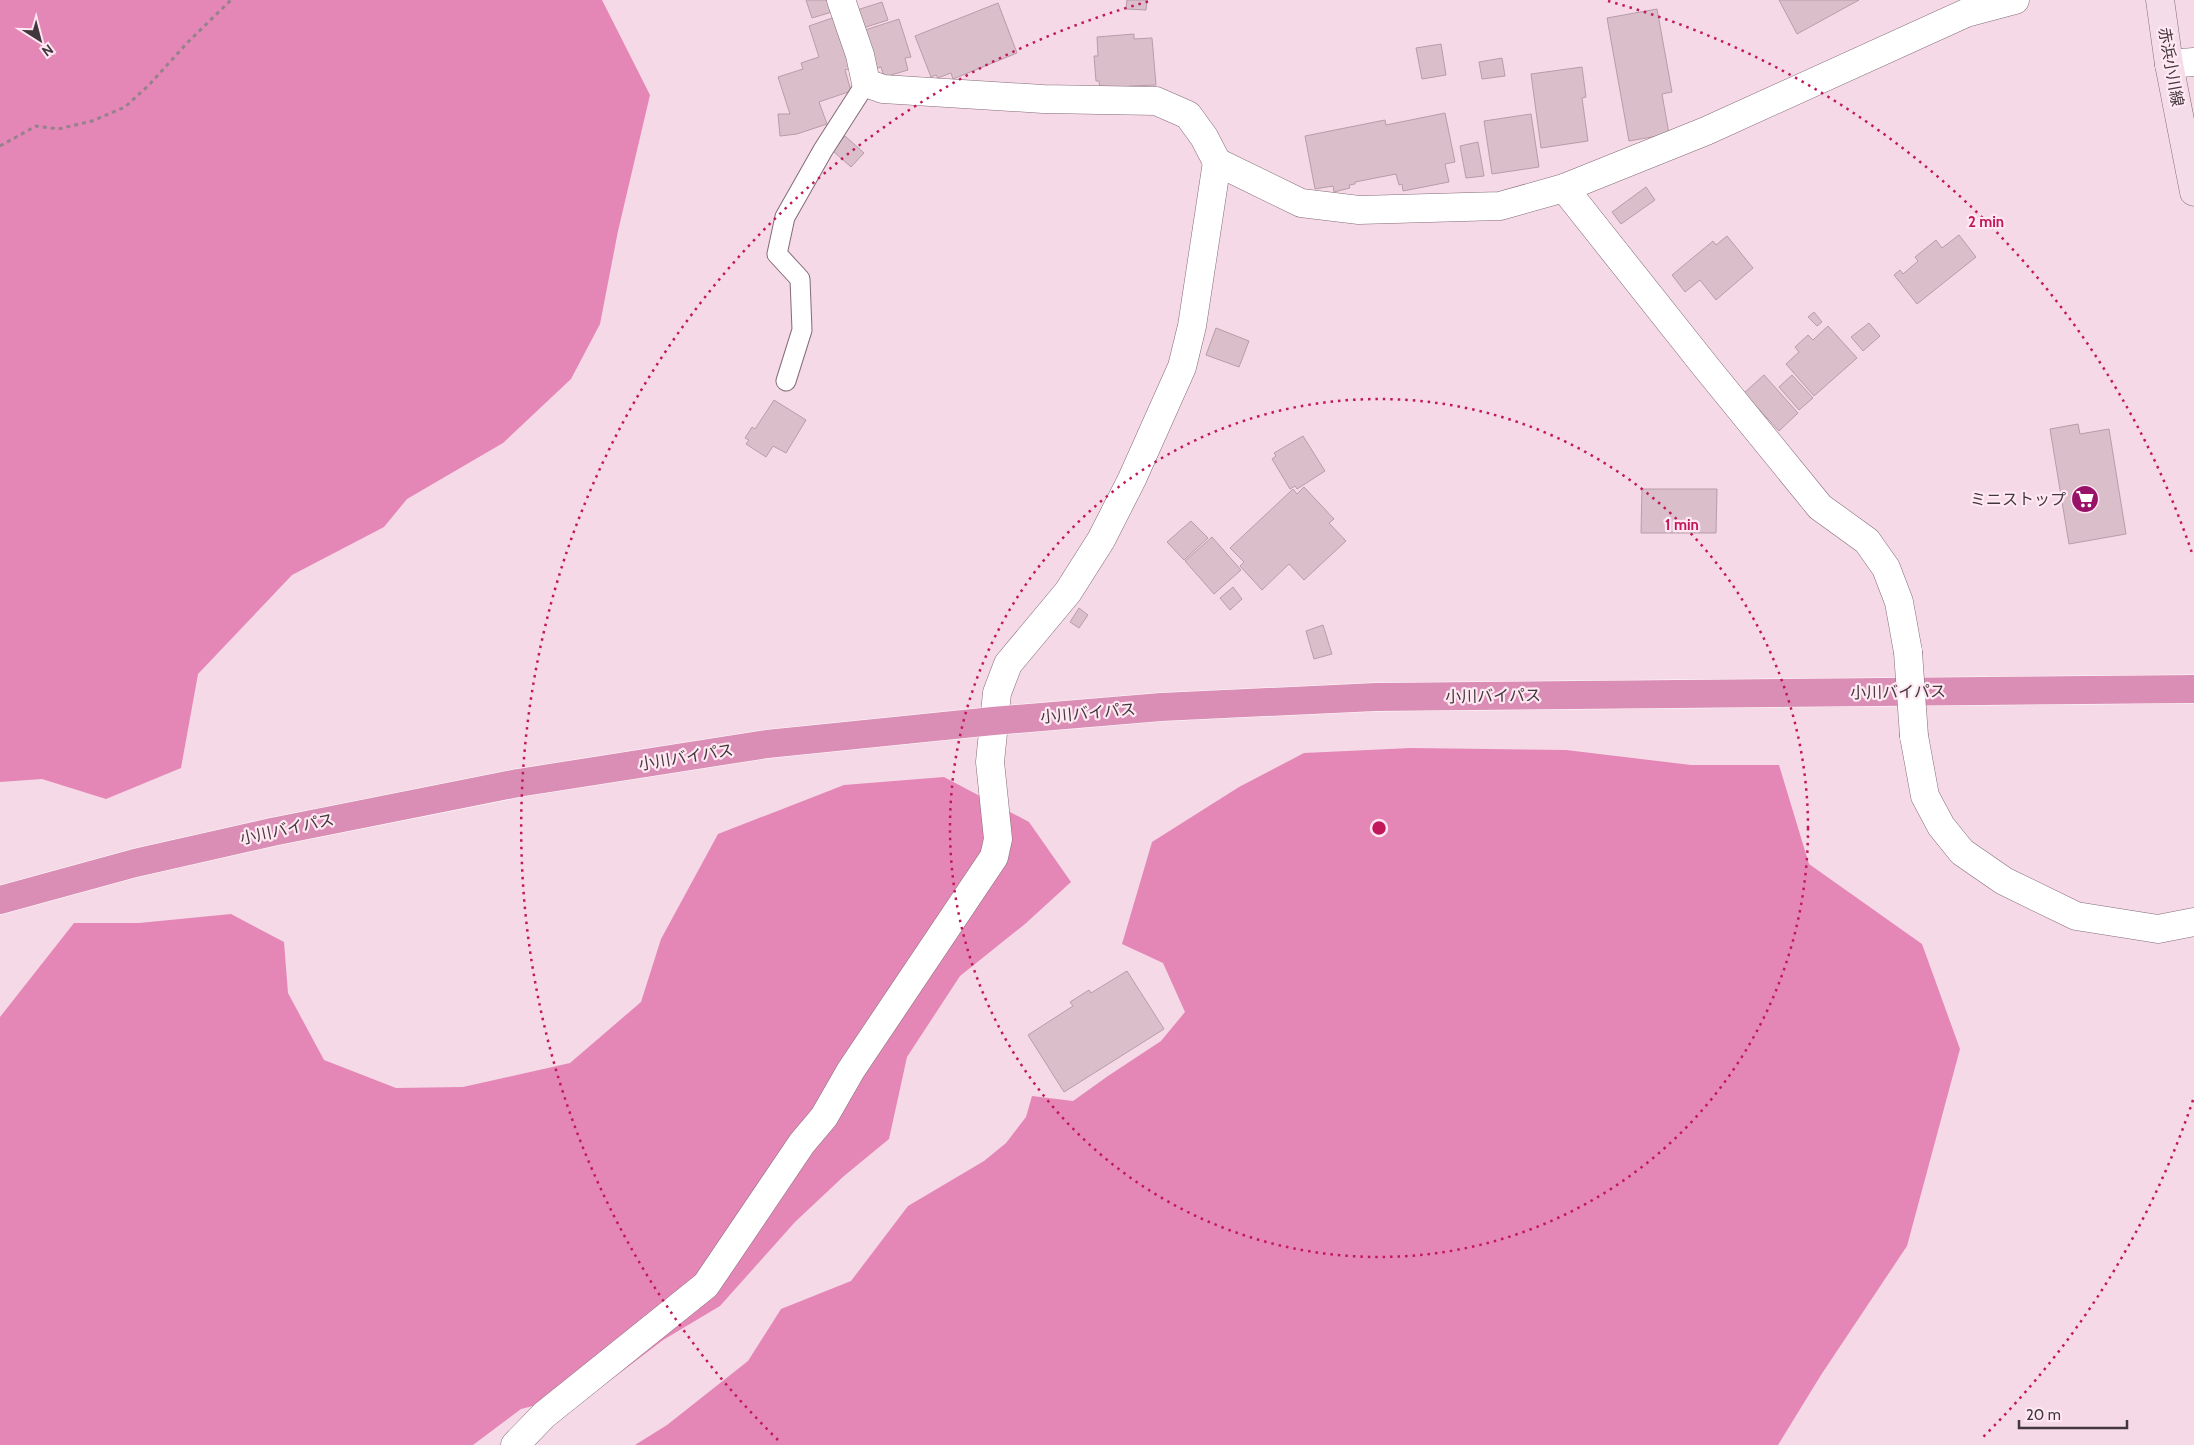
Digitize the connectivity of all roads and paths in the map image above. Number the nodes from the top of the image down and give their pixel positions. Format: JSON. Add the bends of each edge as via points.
{"nodes":[{"id":1,"x":231,"y":0,"type":"edge"},
{"id":2,"x":841,"y":0,"type":"edge"},
{"id":3,"x":2015,"y":0,"type":"edge"},
{"id":4,"x":2160,"y":0,"type":"edge"},
{"id":5,"x":2182,"y":63,"type":"edge"},
{"id":6,"x":866,"y":83,"type":"junction"},
{"id":7,"x":0,"y":146,"type":"edge"},
{"id":8,"x":1217,"y":162,"type":"junction"},
{"id":9,"x":1564,"y":188,"type":"junction"},
{"id":10,"x":2194,"y":192,"type":"edge"},
{"id":11,"x":786,"y":381,"type":"dead end"},
{"id":12,"x":2194,"y":689,"type":"edge"},
{"id":13,"x":993,"y":721,"type":"junction"},
{"id":14,"x":0,"y":900,"type":"edge"},
{"id":15,"x":2194,"y":922,"type":"edge"},
{"id":16,"x":515,"y":1445,"type":"edge"}],
"edges":[{"from":1,"to":7,"type":"path","via":[[125,107],[92,122],[58,129],[36,126]]},
{"from":2,"to":6,"type":"street"},
{"from":3,"to":9,"type":"street","via":[[1966,13],[1706,131]]},
{"from":4,"to":5,"type":"main road","name":"赤浜小川線"},
{"from":5,"to":10,"type":"main road","name":"赤浜小川線"},
{"from":6,"to":8,"type":"street","via":[[883,89],[958,94],[1156,101],[1188,115],[1204,136]]},
{"from":6,"to":11,"type":"lane","via":[[785,217],[777,254],[800,279],[802,330]]},
{"from":8,"to":9,"type":"street","via":[[1301,203],[1359,210],[1500,206]]},
{"from":8,"to":13,"type":"street","via":[[1192,326],[1182,367],[1101,540],[1068,592],[1008,664],[997,693]]},
{"from":9,"to":15,"type":"street","bridge":true,"via":[[1820,507],[1867,541],[1886,568],[1898,602],[1908,652],[1914,736],[1925,796],[1941,826],[1962,852],[2004,881],[2076,916],[2158,929]]},
{"from":12,"to":13,"type":"highway","name":"小川バイパス","via":[[1376,697],[1162,707]]},
{"from":13,"to":14,"type":"highway","name":"小川バイパス","via":[[767,744],[518,783],[272,832],[136,863]]},
{"from":13,"to":16,"type":"street","via":[[990,762],[998,839],[994,857],[851,1070],[824,1117],[802,1143],[706,1285],[544,1415]]}]}
